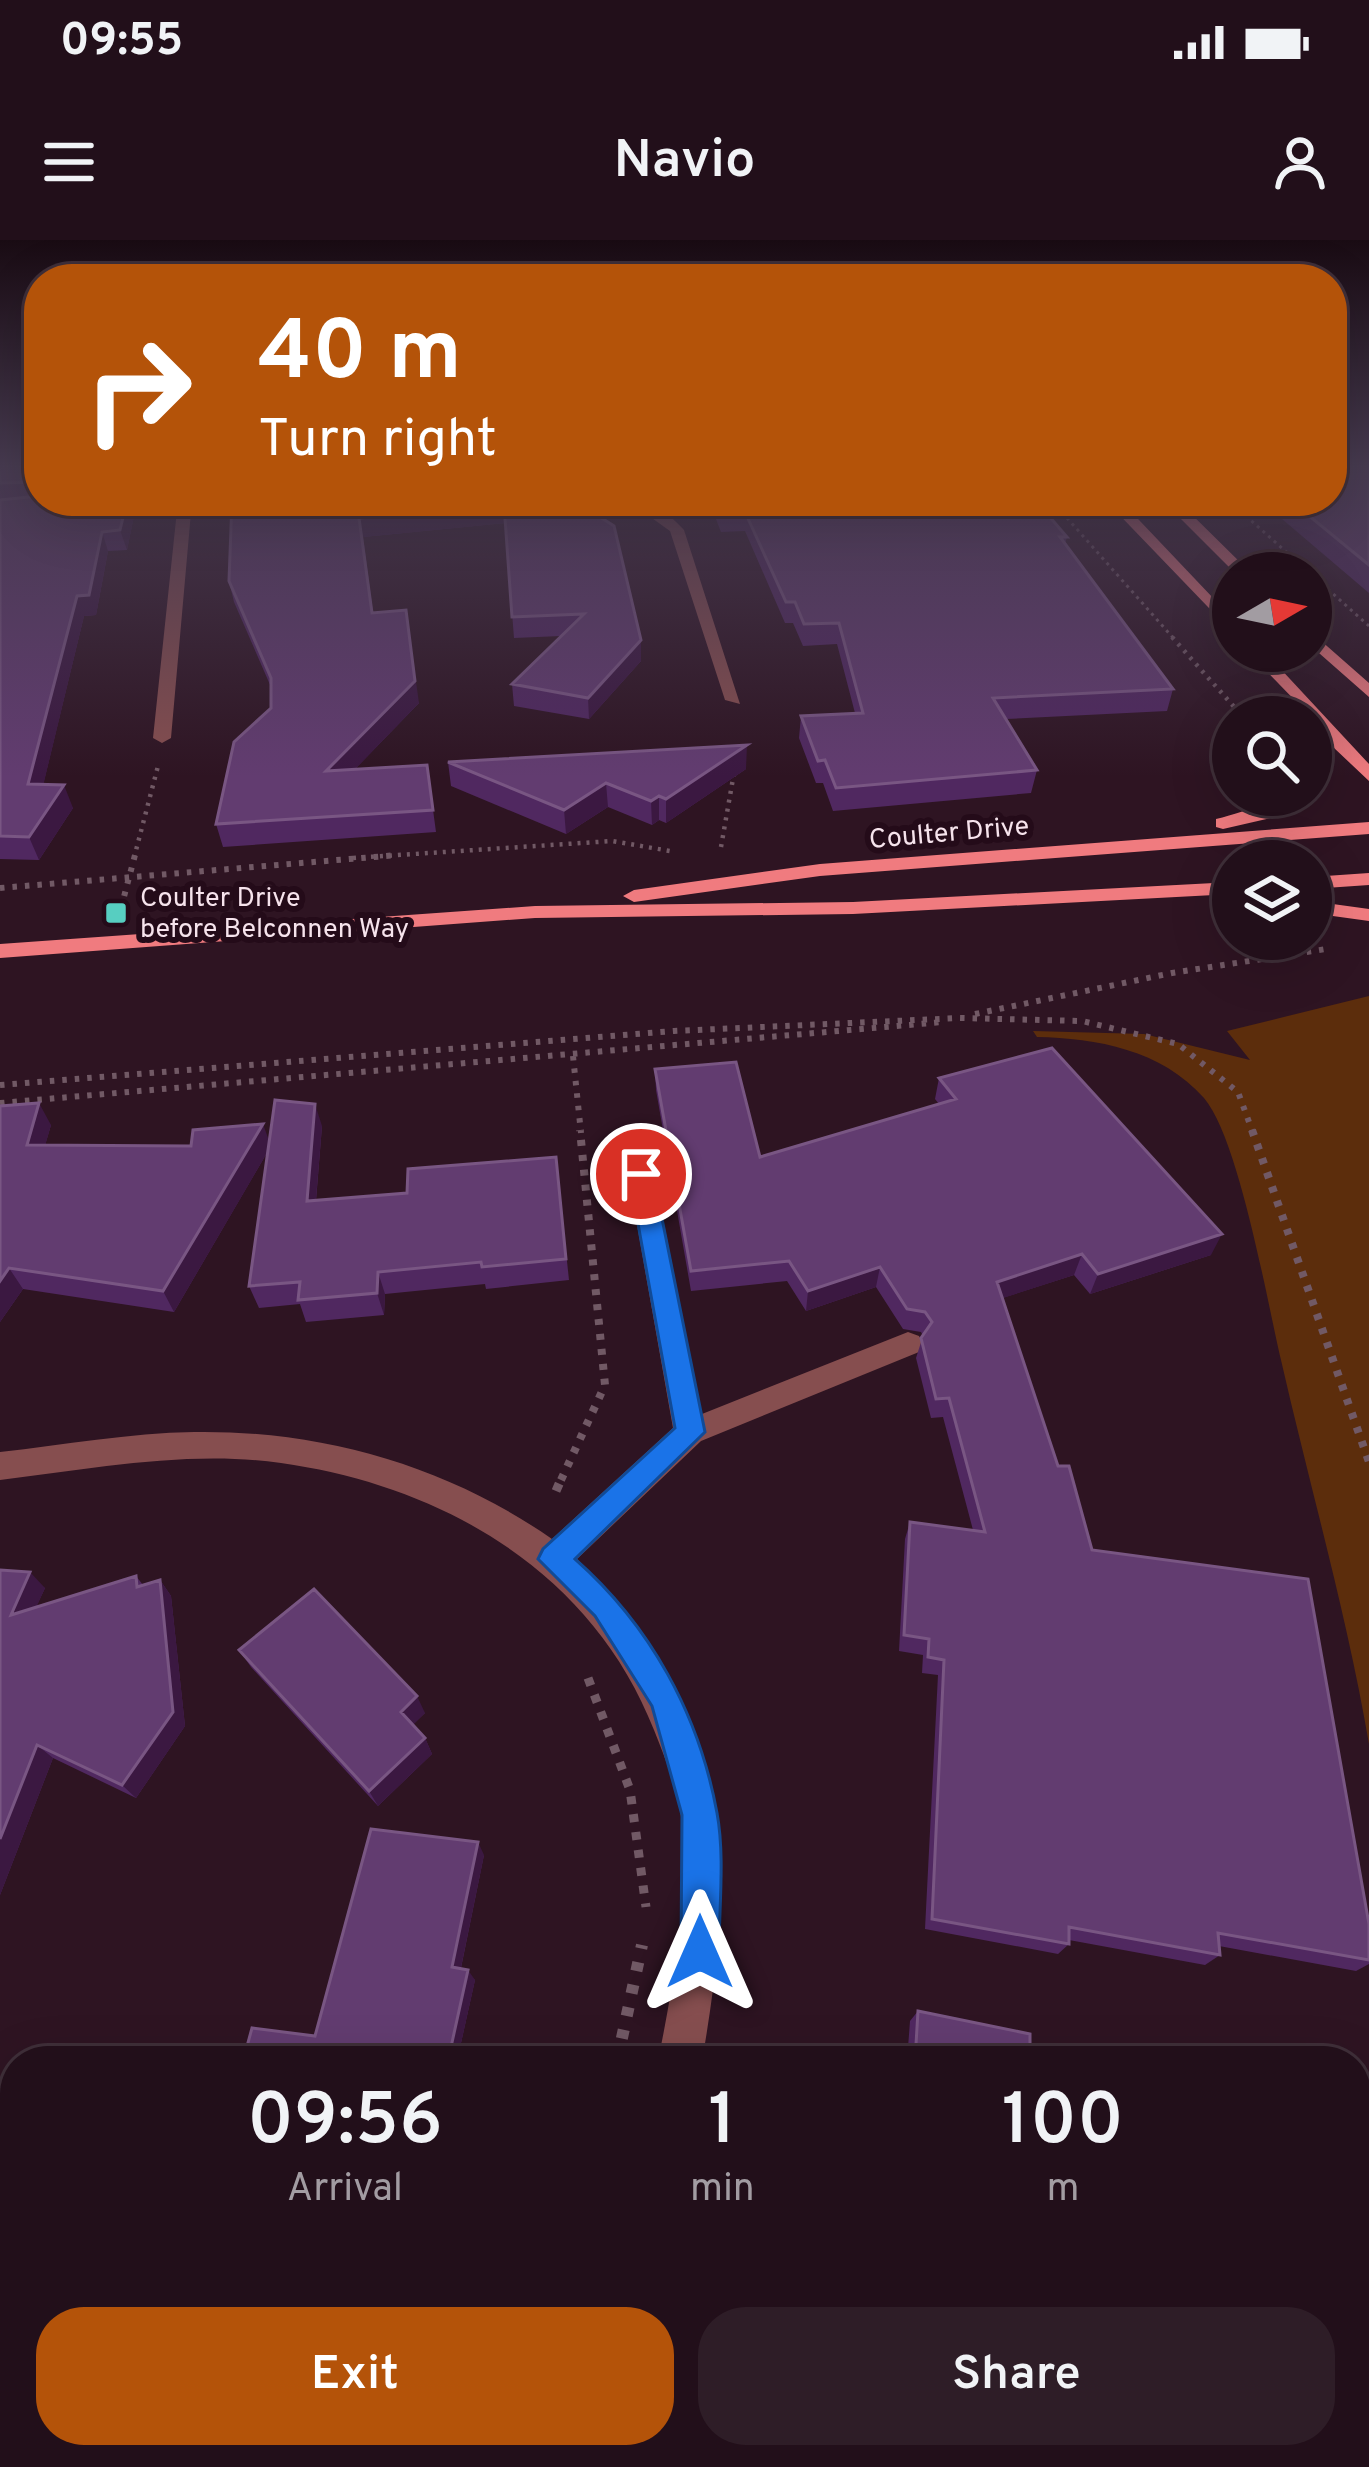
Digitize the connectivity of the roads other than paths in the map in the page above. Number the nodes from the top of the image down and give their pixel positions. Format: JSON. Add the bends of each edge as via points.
{"nodes":[{"id":1,"x":178,"y":569,"type":"edge"},
{"id":2,"x":690,"y":569,"type":"edge"},
{"id":3,"x":1178,"y":569,"type":"edge"},
{"id":4,"x":1212,"y":606,"type":"edge"},
{"id":5,"x":1332,"y":657,"type":"edge"},
{"id":6,"x":1275,"y":672,"type":"edge"},
{"id":7,"x":1369,"y":688,"type":"edge"},
{"id":8,"x":1298,"y":696,"type":"edge"},
{"id":9,"x":734,"y":700,"type":"road end"},
{"id":10,"x":1332,"y":733,"type":"edge"},
{"id":11,"x":162,"y":738,"type":"road end"},
{"id":12,"x":1369,"y":775,"type":"edge"},
{"id":13,"x":1252,"y":816,"type":"edge"},
{"id":14,"x":1369,"y":829,"type":"edge"},
{"id":15,"x":1111,"y":846,"type":"junction"},
{"id":16,"x":1369,"y":879,"type":"edge"},
{"id":17,"x":1332,"y":882,"type":"edge"},
{"id":18,"x":1212,"y":890,"type":"edge"},
{"id":19,"x":1142,"y":895,"type":"junction"},
{"id":20,"x":1212,"y":900,"type":"edge"},
{"id":21,"x":1332,"y":910,"type":"edge"},
{"id":22,"x":535,"y":912,"type":"junction"},
{"id":23,"x":1369,"y":915,"type":"edge"},
{"id":24,"x":0,"y":951,"type":"edge"},
{"id":25,"x":641,"y":1174,"type":"dead end"},
{"id":26,"x":908,"y":1344,"type":"dead end"},
{"id":27,"x":690,"y":1432,"type":"junction"},
{"id":28,"x":0,"y":1466,"type":"edge"},
{"id":29,"x":543,"y":1550,"type":"junction"},
{"id":30,"x":683,"y":2046,"type":"edge"}],
"edges":[{"from":1,"to":11,"type":"street"},
{"from":2,"to":9,"type":"street"},
{"from":3,"to":4,"type":"main road"},
{"from":5,"to":7,"type":"main road"},
{"from":6,"to":8,"type":"main road"},
{"from":10,"to":12,"type":"main road"},
{"from":13,"to":15,"type":"main road"},
{"from":14,"to":15,"type":"main road","name":"Coulter Drive"},
{"from":15,"to":22,"type":"main road","name":"Coulter Drive","via":[[820,870]]},
{"from":16,"to":17,"type":"main road"},
{"from":18,"to":19,"type":"main road","name":"Coulter Drive"},
{"from":19,"to":20,"type":"main road"},
{"from":19,"to":22,"type":"main road","name":"Coulter Drive"},
{"from":21,"to":23,"type":"main road"},
{"from":22,"to":24,"type":"main road","name":"Coulter Drive"},
{"from":25,"to":27,"type":"street"},
{"from":26,"to":27,"type":"street"},
{"from":27,"to":29,"type":"street"},
{"from":28,"to":29,"type":"street","via":[[199,1445],[318,1454],[428,1484]]},
{"from":29,"to":30,"type":"street","via":[[606,1606],[667,1700],[700,1815],[700,1952]]}]}
